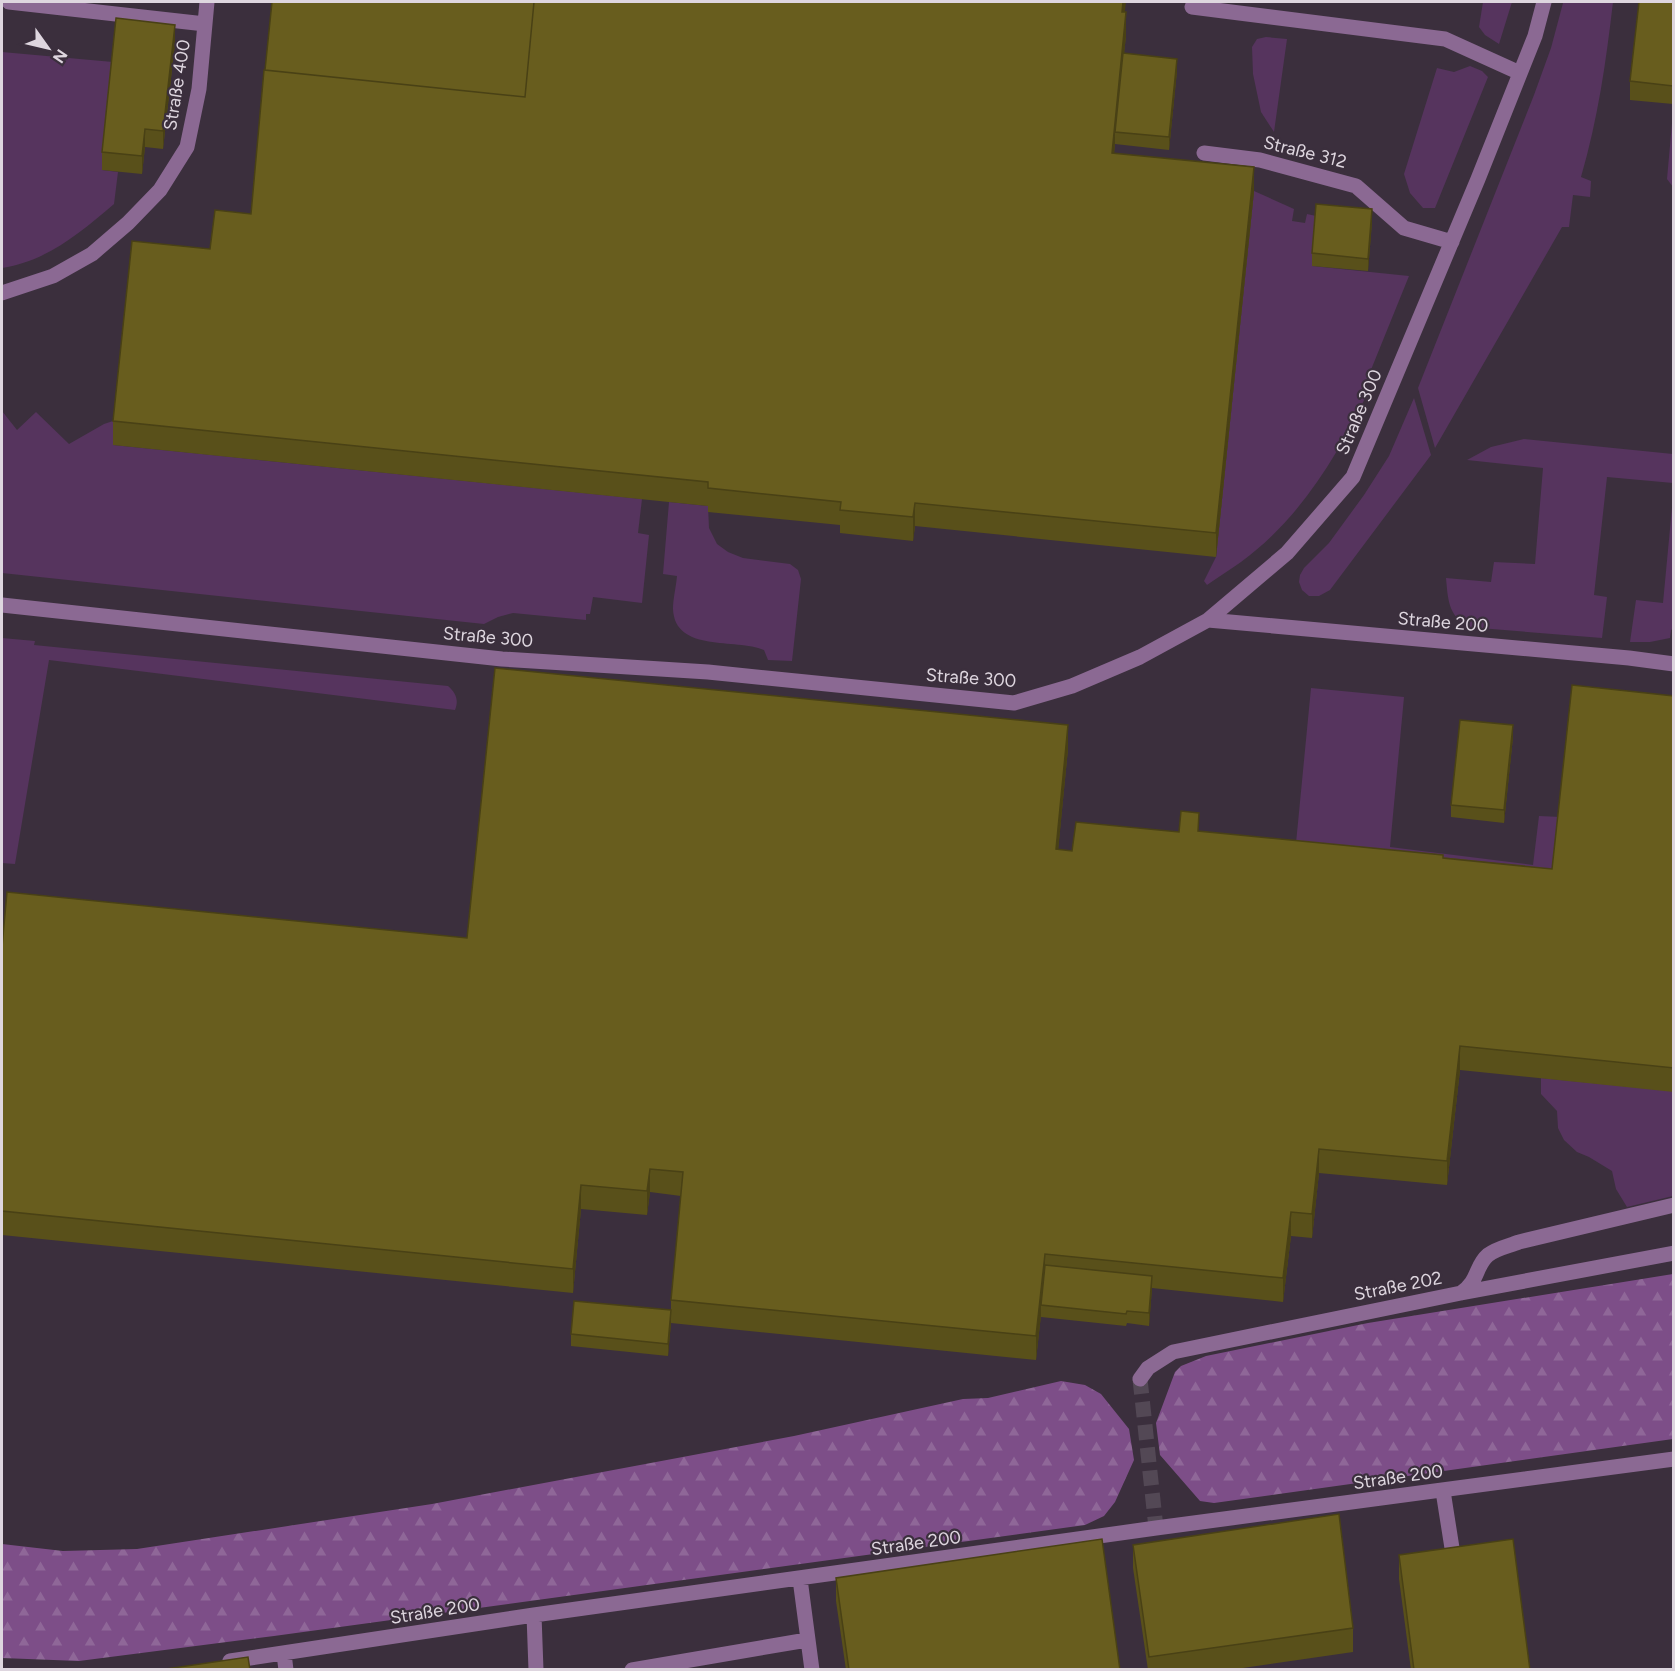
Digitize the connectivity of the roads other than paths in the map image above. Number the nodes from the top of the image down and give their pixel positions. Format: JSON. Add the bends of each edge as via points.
{"nodes":[{"id":1,"x":9,"y":2,"type":"edge"},
{"id":2,"x":207,"y":2,"type":"edge"},
{"id":3,"x":1544,"y":2,"type":"edge"},
{"id":4,"x":1192,"y":7,"type":"dead end"},
{"id":5,"x":205,"y":24,"type":"junction"},
{"id":6,"x":1520,"y":73,"type":"junction"},
{"id":7,"x":1204,"y":153,"type":"dead end"},
{"id":8,"x":1452,"y":242,"type":"junction"},
{"id":9,"x":2,"y":294,"type":"edge"},
{"id":10,"x":2,"y":605,"type":"edge"},
{"id":11,"x":1208,"y":620,"type":"junction"},
{"id":12,"x":1674,"y":664,"type":"edge"},
{"id":13,"x":1674,"y":1205,"type":"edge"},
{"id":14,"x":1674,"y":1252,"type":"edge"},
{"id":15,"x":1461,"y":1293,"type":"junction"},
{"id":16,"x":1140,"y":1378,"type":"dead end"},
{"id":17,"x":1674,"y":1459,"type":"edge"},
{"id":18,"x":1443,"y":1491,"type":"junction"},
{"id":19,"x":1456,"y":1570,"type":"edge"},
{"id":20,"x":800,"y":1579,"type":"junction"},
{"id":21,"x":534,"y":1616,"type":"junction"},
{"id":22,"x":807,"y":1640,"type":"junction"},
{"id":23,"x":219,"y":1662,"type":"edge"},
{"id":24,"x":285,"y":1662,"type":"edge"},
{"id":25,"x":536,"y":1670,"type":"edge"},
{"id":26,"x":632,"y":1670,"type":"edge"},
{"id":27,"x":812,"y":1670,"type":"edge"}],
"edges":[{"from":1,"to":5,"type":"street"},
{"from":2,"to":5,"type":"street","name":"Straße 400"},
{"from":3,"to":6,"type":"street","name":"Straße 300"},
{"from":4,"to":6,"type":"street","via":[[1445,39]]},
{"from":5,"to":9,"type":"street","name":"Straße 400","via":[[199,89],[187,147],[160,190],[92,254],[53,276]]},
{"from":6,"to":8,"type":"street","name":"Straße 300"},
{"from":7,"to":8,"type":"street","name":"Straße 312","via":[[1260,160],[1356,186],[1404,228]]},
{"from":8,"to":11,"type":"street","name":"Straße 300","via":[[1353,477],[1287,553]]},
{"from":10,"to":11,"type":"street","name":"Straße 300","via":[[502,659],[708,672],[1014,704],[1072,686],[1140,657]]},
{"from":11,"to":12,"type":"street","name":"Straße 200"},
{"from":13,"to":15,"type":"street","via":[[1501,1249],[1488,1255],[1470,1287]]},
{"from":14,"to":15,"type":"street","name":"Straße 202"},
{"from":15,"to":16,"type":"street","name":"Straße 202","via":[[1173,1352]]},
{"from":17,"to":18,"type":"street","name":"Straße 200"},
{"from":18,"to":19,"type":"street"},
{"from":18,"to":20,"type":"street","name":"Straße 200"},
{"from":20,"to":21,"type":"street","name":"Straße 200"},
{"from":20,"to":22,"type":"street"},
{"from":21,"to":24,"type":"street","name":"Straße 200"},
{"from":21,"to":25,"type":"street"},
{"from":22,"to":26,"type":"street"},
{"from":22,"to":27,"type":"street"},
{"from":23,"to":24,"type":"street","name":"Straße 200"}]}
